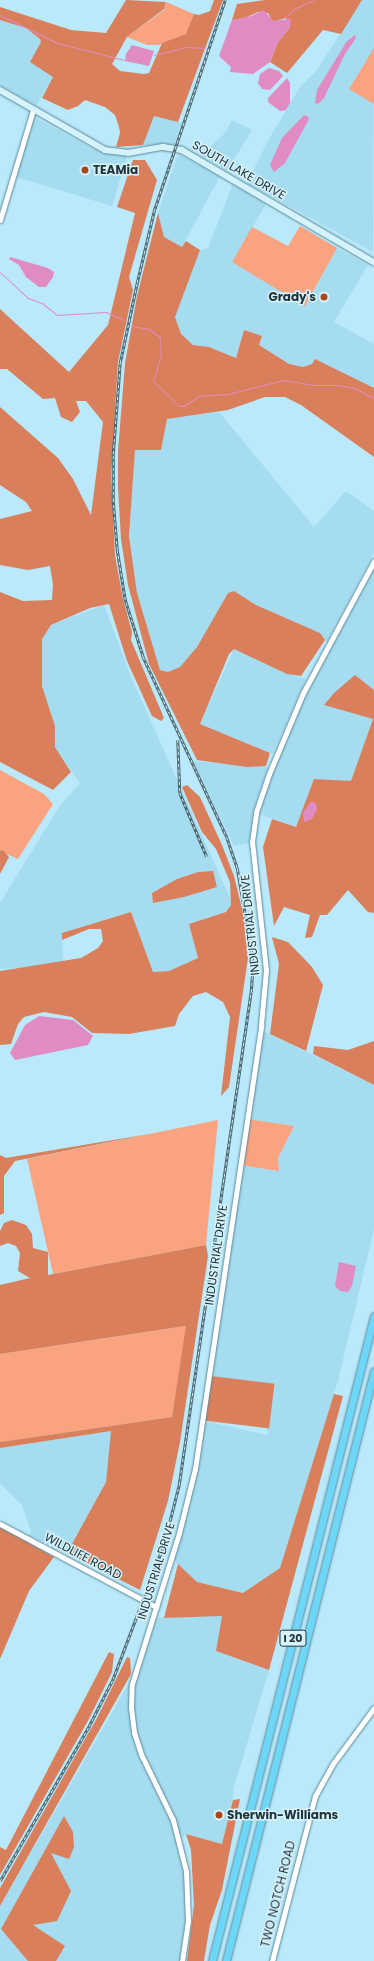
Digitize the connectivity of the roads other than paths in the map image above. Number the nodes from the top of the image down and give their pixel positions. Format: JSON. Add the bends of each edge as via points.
{"nodes":[{"id":1,"x":0,"y":90,"type":"edge"},
{"id":2,"x":33,"y":110,"type":"junction"},
{"id":3,"x":0,"y":220,"type":"edge"},
{"id":4,"x":374,"y":262,"type":"edge"},
{"id":5,"x":374,"y":561,"type":"edge"},
{"id":6,"x":374,"y":1316,"type":"edge"},
{"id":7,"x":374,"y":1371,"type":"edge"},
{"id":8,"x":0,"y":1524,"type":"edge"},
{"id":9,"x":156,"y":1607,"type":"junction"},
{"id":10,"x":374,"y":1708,"type":"edge"},
{"id":11,"x":182,"y":1961,"type":"edge"},
{"id":12,"x":212,"y":1961,"type":"edge"},
{"id":13,"x":226,"y":1961,"type":"edge"},
{"id":14,"x":272,"y":1961,"type":"edge"}],
"edges":[{"from":1,"to":2,"type":"main road","name":"SOUTH LAKE DRIVE"},
{"from":2,"to":3,"type":"street"},
{"from":2,"to":4,"type":"main road","name":"SOUTH LAKE DRIVE","via":[[106,150],[128,152],[161,147],[182,150]]},
{"from":5,"to":9,"type":"street","name":"INDUSTRIAL DRIVE","via":[[303,693],[256,812],[252,842],[266,970],[265,993],[199,1448],[188,1501]]},
{"from":6,"to":12,"type":"highway","number":"I 20"},
{"from":7,"to":13,"type":"highway","number":"I 20"},
{"from":8,"to":9,"type":"street","name":"WILDLIFE ROAD"},
{"from":9,"to":11,"type":"street","name":"INDUSTRIAL DRIVE","via":[[134,1677],[131,1713],[141,1754],[173,1820],[184,1858],[189,1908]]},
{"from":10,"to":14,"type":"street","name":"TWO NOTCH ROAD","via":[[332,1765],[315,1796]]}]}
